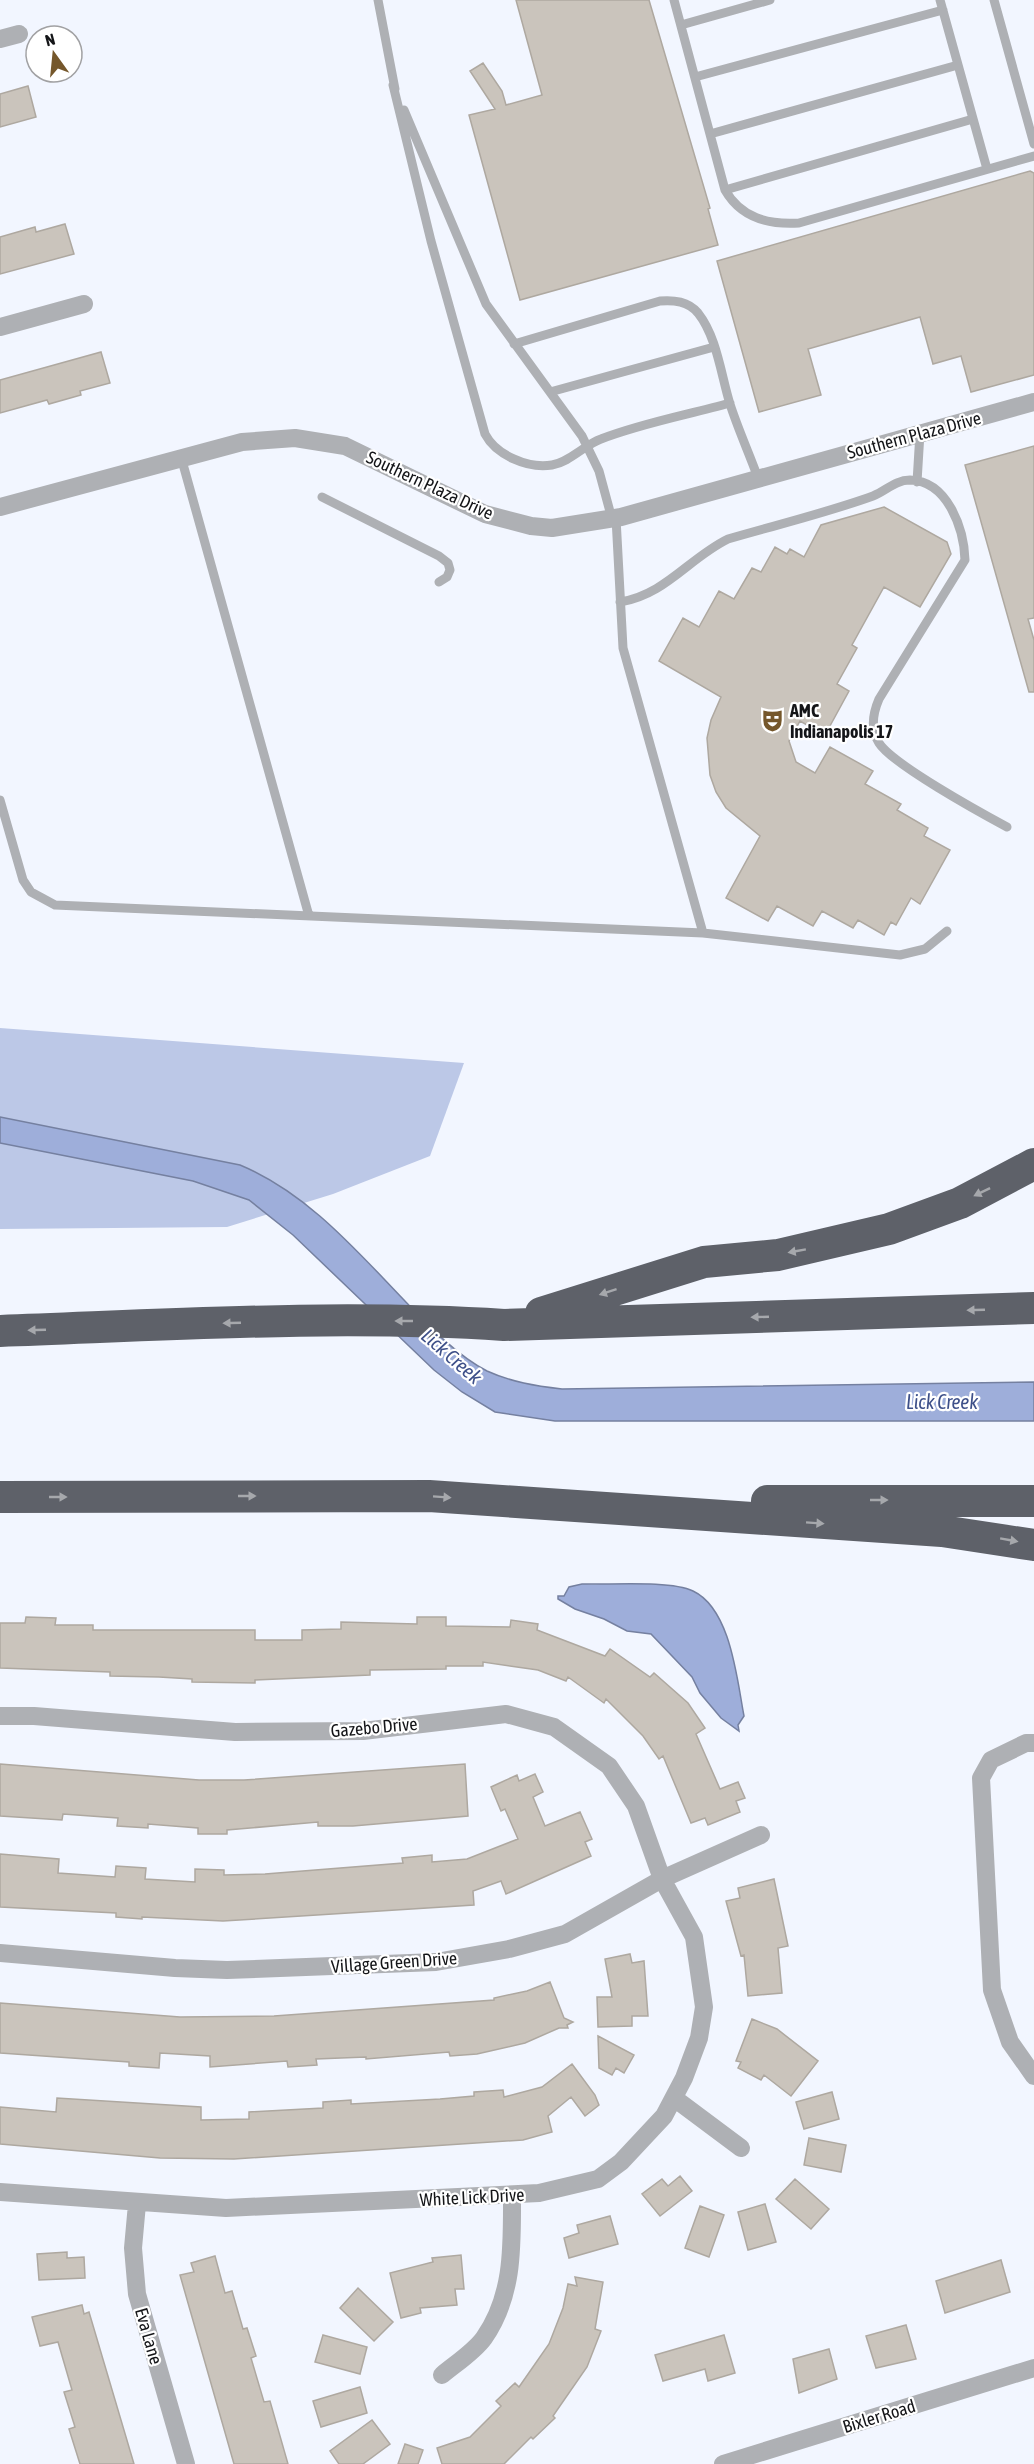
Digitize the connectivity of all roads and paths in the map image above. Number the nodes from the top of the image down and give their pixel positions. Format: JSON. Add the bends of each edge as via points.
{"nodes":[{"id":1,"x":378,"y":0,"type":"edge"},
{"id":2,"x":674,"y":0,"type":"edge"},
{"id":3,"x":770,"y":0,"type":"edge"},
{"id":4,"x":940,"y":0,"type":"edge"},
{"id":5,"x":994,"y":0,"type":"edge"},
{"id":6,"x":943,"y":10,"type":"junction"},
{"id":7,"x":681,"y":25,"type":"junction"},
{"id":8,"x":19,"y":34,"type":"dead end"},
{"id":9,"x":0,"y":39,"type":"edge"},
{"id":10,"x":958,"y":65,"type":"junction"},
{"id":11,"x":695,"y":77,"type":"junction"},
{"id":12,"x":393,"y":85,"type":"junction"},
{"id":13,"x":973,"y":119,"type":"junction"},
{"id":14,"x":710,"y":134,"type":"junction"},
{"id":15,"x":1034,"y":144,"type":"edge"},
{"id":16,"x":1034,"y":156,"type":"edge"},
{"id":17,"x":987,"y":169,"type":"junction"},
{"id":18,"x":725,"y":190,"type":"junction"},
{"id":19,"x":84,"y":304,"type":"dead end"},
{"id":20,"x":0,"y":327,"type":"edge"},
{"id":21,"x":514,"y":344,"type":"junction"},
{"id":22,"x":714,"y":347,"type":"junction"},
{"id":23,"x":550,"y":392,"type":"junction"},
{"id":24,"x":1034,"y":402,"type":"edge"},
{"id":25,"x":730,"y":403,"type":"junction"},
{"id":26,"x":920,"y":433,"type":"junction"},
{"id":27,"x":587,"y":445,"type":"junction"},
{"id":28,"x":181,"y":457,"type":"junction"},
{"id":29,"x":758,"y":478,"type":"junction"},
{"id":30,"x":917,"y":482,"type":"junction"},
{"id":31,"x":322,"y":497,"type":"dead end"},
{"id":32,"x":0,"y":507,"type":"edge"},
{"id":33,"x":614,"y":519,"type":"junction"},
{"id":34,"x":439,"y":582,"type":"dead end"},
{"id":35,"x":620,"y":602,"type":"junction"},
{"id":36,"x":0,"y":800,"type":"edge"},
{"id":37,"x":1007,"y":827,"type":"dead end"},
{"id":38,"x":309,"y":916,"type":"junction"},
{"id":39,"x":947,"y":931,"type":"dead end"},
{"id":40,"x":703,"y":933,"type":"junction"},
{"id":41,"x":1034,"y":1164,"type":"edge"},
{"id":42,"x":1034,"y":1308,"type":"edge"},
{"id":43,"x":504,"y":1325,"type":"junction"},
{"id":44,"x":0,"y":1331,"type":"edge"},
{"id":45,"x":0,"y":1497,"type":"edge"},
{"id":46,"x":1034,"y":1501,"type":"edge"},
{"id":47,"x":526,"y":1503,"type":"junction"},
{"id":48,"x":1034,"y":1545,"type":"edge"},
{"id":49,"x":0,"y":1716,"type":"edge"},
{"id":50,"x":1034,"y":1743,"type":"edge"},
{"id":51,"x":761,"y":1835,"type":"dead end"},
{"id":52,"x":662,"y":1879,"type":"junction"},
{"id":53,"x":0,"y":1953,"type":"edge"},
{"id":54,"x":1034,"y":2076,"type":"edge"},
{"id":55,"x":674,"y":2098,"type":"junction"},
{"id":56,"x":741,"y":2148,"type":"dead end"},
{"id":57,"x":0,"y":2192,"type":"edge"},
{"id":58,"x":512,"y":2195,"type":"junction"},
{"id":59,"x":137,"y":2204,"type":"junction"},
{"id":60,"x":1034,"y":2368,"type":"edge"},
{"id":61,"x":442,"y":2375,"type":"dead end"},
{"id":62,"x":186,"y":2464,"type":"edge"},
{"id":63,"x":723,"y":2464,"type":"edge"}],
"edges":[{"from":1,"to":12,"type":"lane"},
{"from":2,"to":7,"type":"lane"},
{"from":3,"to":7,"type":"lane"},
{"from":4,"to":6,"type":"lane"},
{"from":5,"to":15,"type":"lane"},
{"from":6,"to":10,"type":"lane"},
{"from":6,"to":11,"type":"lane"},
{"from":7,"to":11,"type":"lane"},
{"from":8,"to":9,"type":"street"},
{"from":10,"to":13,"type":"lane"},
{"from":10,"to":14,"type":"lane"},
{"from":11,"to":14,"type":"lane"},
{"from":12,"to":21,"type":"lane","via":[[486,304]]},
{"from":12,"to":27,"type":"lane","via":[[484,434],[497,451],[539,465],[562,462]]},
{"from":13,"to":17,"type":"lane"},
{"from":13,"to":18,"type":"lane"},
{"from":14,"to":18,"type":"lane"},
{"from":16,"to":17,"type":"lane"},
{"from":17,"to":18,"type":"lane","via":[[799,224],[760,220],[733,203]]},
{"from":19,"to":20,"type":"street"},
{"from":21,"to":22,"type":"lane","via":[[674,300],[697,311]]},
{"from":21,"to":23,"type":"lane"},
{"from":22,"to":23,"type":"lane"},
{"from":22,"to":25,"type":"lane"},
{"from":23,"to":27,"type":"lane"},
{"from":24,"to":26,"type":"street","name":"Southern Plaza Drive"},
{"from":25,"to":27,"type":"lane"},
{"from":25,"to":29,"type":"lane"},
{"from":26,"to":29,"type":"street","name":"Southern Plaza Drive"},
{"from":26,"to":30,"type":"lane"},
{"from":27,"to":33,"type":"lane"},
{"from":28,"to":32,"type":"street","name":"Southern Plaza Drive"},
{"from":28,"to":33,"type":"street","name":"Southern Plaza Drive","via":[[265,439],[319,441],[345,446],[485,514],[552,528]]},
{"from":28,"to":38,"type":"lane"},
{"from":29,"to":33,"type":"street","name":"Southern Plaza Drive"},
{"from":30,"to":35,"type":"lane","via":[[900,481],[871,496],[728,539],[660,588]]},
{"from":30,"to":37,"type":"lane","via":[[937,491],[949,504],[965,545],[965,560],[879,699],[873,715],[875,730],[879,743],[891,754]]},
{"from":31,"to":34,"type":"lane","via":[[439,556],[450,570]]},
{"from":33,"to":35,"type":"lane"},
{"from":35,"to":40,"type":"lane","via":[[623,648]]},
{"from":36,"to":38,"type":"lane","via":[[23,879],[31,892],[55,905]]},
{"from":38,"to":40,"type":"lane"},
{"from":39,"to":40,"type":"lane","via":[[925,949],[900,955]]},
{"from":41,"to":43,"type":"highway","one_way":true,"via":[[960,1203],[889,1229],[788,1253],[704,1262]]},
{"from":42,"to":43,"type":"highway","one_way":true},
{"from":43,"to":44,"type":"highway","one_way":true,"via":[[447,1321],[291,1322]]},
{"from":45,"to":47,"type":"highway","one_way":true,"via":[[429,1496]]},
{"from":47,"to":46,"type":"highway","one_way":true},
{"from":47,"to":48,"type":"highway","one_way":true,"via":[[942,1531]]},
{"from":49,"to":52,"type":"street","name":"Gazebo Drive","via":[[234,1732],[363,1731],[506,1714],[554,1727],[609,1766],[636,1806]]},
{"from":50,"to":54,"type":"street","via":[[991,1760],[981,1778],[992,1990],[1010,2042]]},
{"from":51,"to":52,"type":"street","name":"Village Green Drive"},
{"from":52,"to":53,"type":"street","name":"Village Green Drive","via":[[565,1934],[436,1962],[217,1969]]},
{"from":52,"to":55,"type":"street","name":"White Lick Drive","via":[[694,1937],[704,2007],[699,2038]]},
{"from":55,"to":56,"type":"street"},
{"from":55,"to":58,"type":"street","name":"White Lick Drive","via":[[657,2124],[598,2180]]},
{"from":57,"to":59,"type":"street","name":"White Lick Drive"},
{"from":58,"to":59,"type":"street","name":"White Lick Drive","via":[[226,2208]]},
{"from":58,"to":61,"type":"street","via":[[512,2253],[502,2306],[483,2340]]},
{"from":59,"to":62,"type":"street","name":"Eva Lane","via":[[137,2294]]},
{"from":60,"to":63,"type":"street","name":"Bixler Road"}]}
